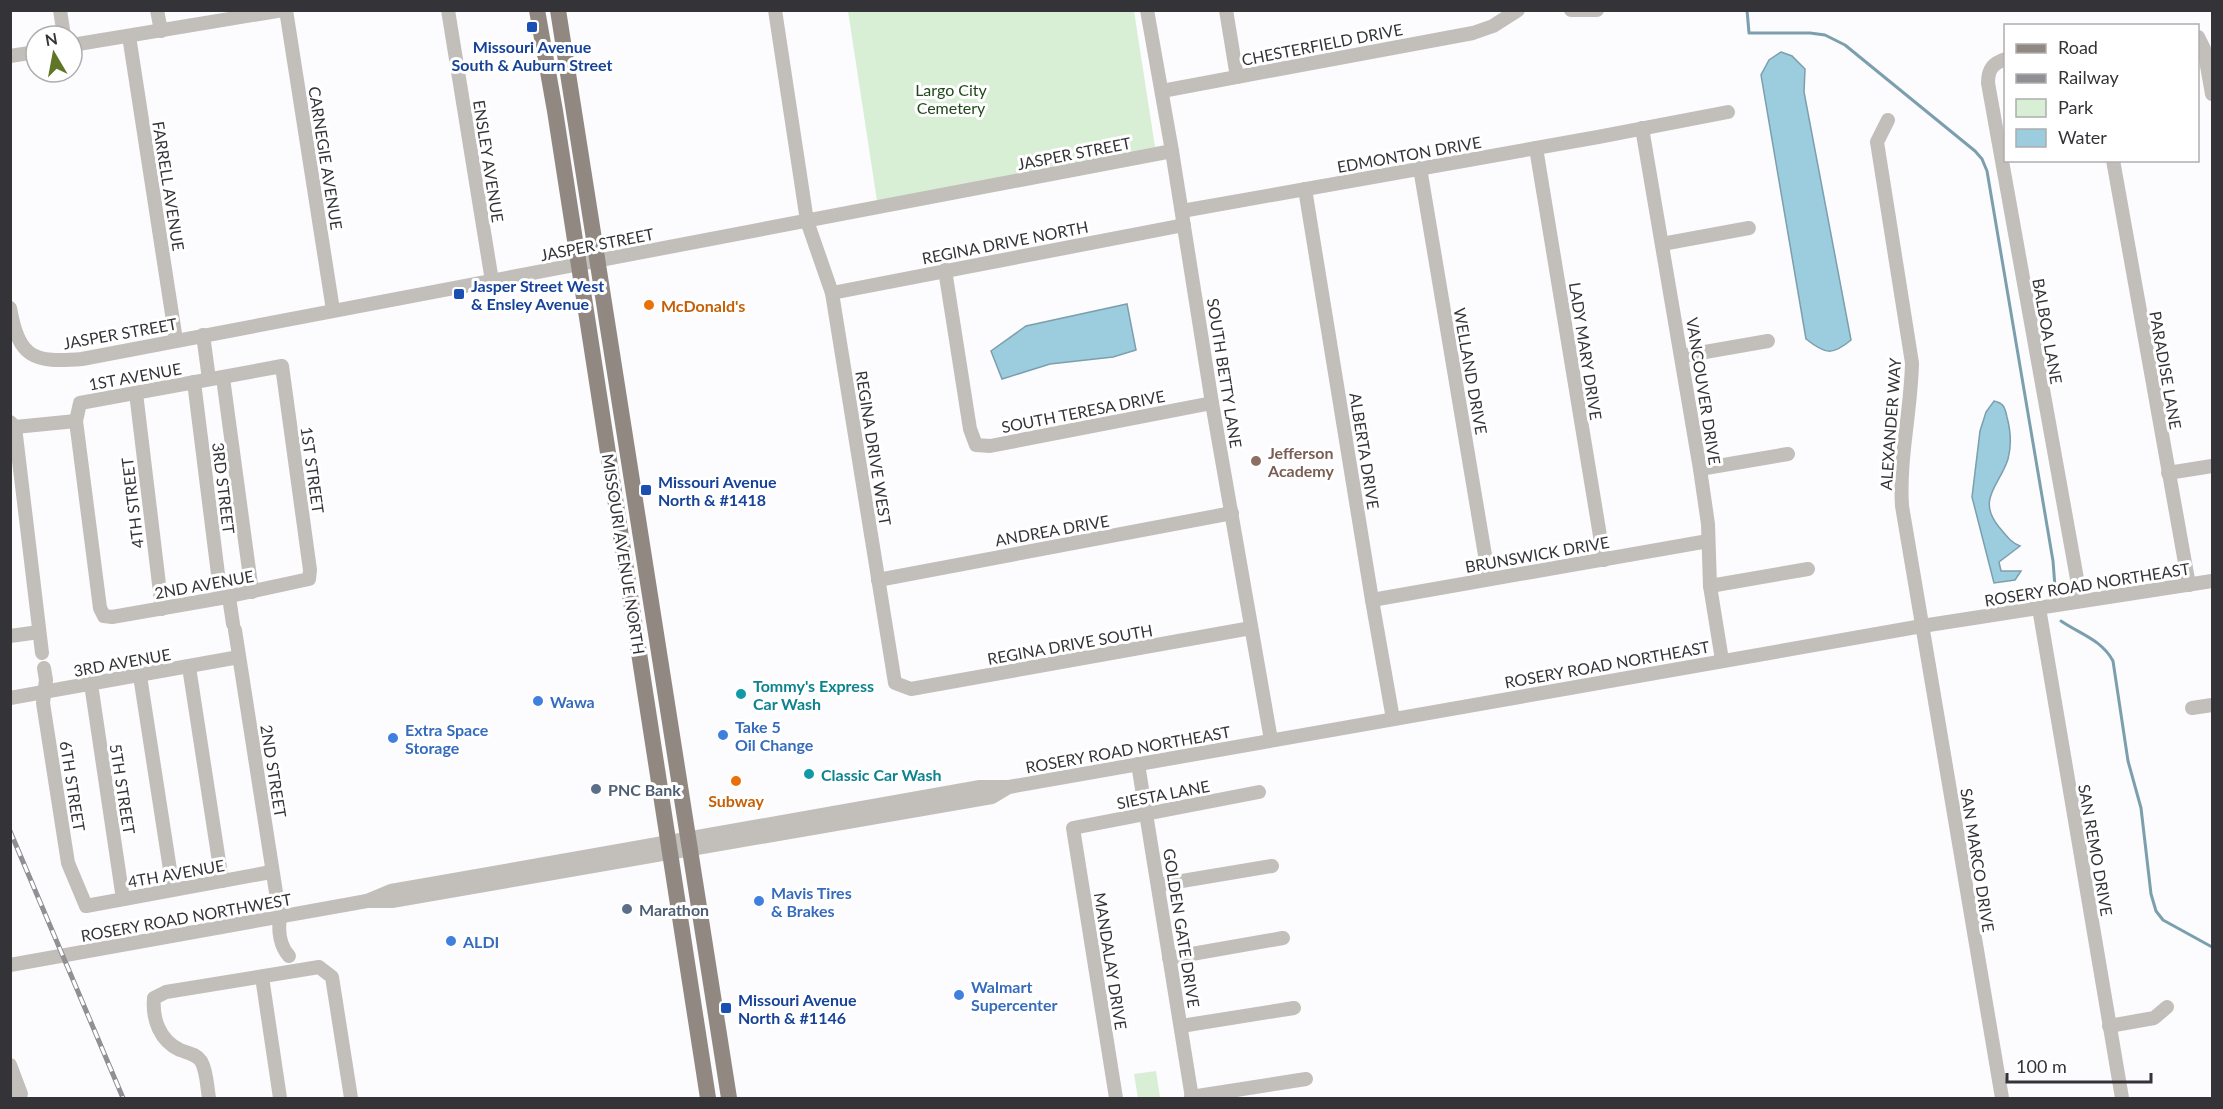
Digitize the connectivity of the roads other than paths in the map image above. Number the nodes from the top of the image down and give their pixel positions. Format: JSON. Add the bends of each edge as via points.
{"nodes":[{"id":1,"x":158,"y":10,"type":"edge"},
{"id":2,"x":284,"y":10,"type":"edge"},
{"id":3,"x":448,"y":10,"type":"edge"},
{"id":4,"x":537,"y":10,"type":"edge"},
{"id":5,"x":558,"y":10,"type":"edge"},
{"id":6,"x":775,"y":10,"type":"edge"},
{"id":7,"x":1147,"y":10,"type":"edge"},
{"id":8,"x":1226,"y":10,"type":"edge"},
{"id":9,"x":1518,"y":10,"type":"edge"},
{"id":10,"x":1571,"y":10,"type":"edge"},
{"id":11,"x":1597,"y":10,"type":"edge"},
{"id":12,"x":259,"y":12,"type":"edge"},
{"id":13,"x":161,"y":30,"type":"junction"},
{"id":14,"x":129,"y":36,"type":"junction"},
{"id":15,"x":2199,"y":39,"type":"edge"},
{"id":16,"x":84,"y":43,"type":"edge"},
{"id":17,"x":2004,"y":60,"type":"edge"},
{"id":18,"x":1237,"y":77,"type":"junction"},
{"id":19,"x":1162,"y":91,"type":"junction"},
{"id":20,"x":2212,"y":94,"type":"edge"},
{"id":21,"x":1728,"y":112,"type":"dead end"},
{"id":22,"x":1888,"y":120,"type":"dead end"},
{"id":23,"x":1642,"y":128,"type":"junction"},
{"id":24,"x":1536,"y":148,"type":"junction"},
{"id":25,"x":1172,"y":152,"type":"junction"},
{"id":26,"x":2113,"y":162,"type":"edge"},
{"id":27,"x":1420,"y":168,"type":"junction"},
{"id":28,"x":1305,"y":189,"type":"junction"},
{"id":29,"x":1183,"y":218,"type":"junction"},
{"id":30,"x":807,"y":221,"type":"junction"},
{"id":31,"x":1749,"y":228,"type":"dead end"},
{"id":32,"x":1662,"y":244,"type":"junction"},
{"id":33,"x":598,"y":260,"type":"junction"},
{"id":34,"x":578,"y":263,"type":"junction"},
{"id":35,"x":945,"y":270,"type":"junction"},
{"id":36,"x":492,"y":281,"type":"junction"},
{"id":37,"x":832,"y":293,"type":"junction"},
{"id":38,"x":10,"y":308,"type":"edge"},
{"id":39,"x":333,"y":310,"type":"junction"},
{"id":40,"x":203,"y":335,"type":"junction"},
{"id":41,"x":176,"y":340,"type":"junction"},
{"id":42,"x":1768,"y":341,"type":"dead end"},
{"id":43,"x":1682,"y":356,"type":"junction"},
{"id":44,"x":282,"y":366,"type":"joint"},
{"id":45,"x":216,"y":378,"type":"junction"},
{"id":46,"x":194,"y":382,"type":"junction"},
{"id":47,"x":136,"y":393,"type":"junction"},
{"id":48,"x":1212,"y":403,"type":"junction"},
{"id":49,"x":76,"y":421,"type":"junction"},
{"id":50,"x":13,"y":425,"type":"edge"},
{"id":51,"x":1788,"y":454,"type":"dead end"},
{"id":52,"x":609,"y":459,"type":"junction"},
{"id":53,"x":2212,"y":466,"type":"edge"},
{"id":54,"x":1700,"y":469,"type":"junction"},
{"id":55,"x":2168,"y":473,"type":"junction"},
{"id":56,"x":1232,"y":513,"type":"junction"},
{"id":57,"x":1708,"y":541,"type":"junction"},
{"id":58,"x":623,"y":554,"type":"junction"},
{"id":59,"x":1604,"y":560,"type":"junction"},
{"id":60,"x":645,"y":561,"type":"junction"},
{"id":61,"x":1808,"y":569,"type":"dead end"},
{"id":62,"x":309,"y":579,"type":"joint"},
{"id":63,"x":1489,"y":579,"type":"junction"},
{"id":64,"x":878,"y":580,"type":"junction"},
{"id":65,"x":2212,"y":581,"type":"edge"},
{"id":66,"x":2189,"y":585,"type":"junction"},
{"id":67,"x":1710,"y":586,"type":"junction"},
{"id":68,"x":252,"y":592,"type":"junction"},
{"id":69,"x":225,"y":598,"type":"junction"},
{"id":70,"x":1372,"y":600,"type":"junction"},
{"id":71,"x":2081,"y":600,"type":"junction"},
{"id":72,"x":2038,"y":608,"type":"junction"},
{"id":73,"x":162,"y":609,"type":"junction"},
{"id":74,"x":1922,"y":626,"type":"junction"},
{"id":75,"x":1251,"y":628,"type":"junction"},
{"id":76,"x":39,"y":632,"type":"junction"},
{"id":77,"x":10,"y":636,"type":"edge"},
{"id":78,"x":42,"y":653,"type":"dead end"},
{"id":79,"x":239,"y":657,"type":"junction"},
{"id":80,"x":1722,"y":660,"type":"junction"},
{"id":81,"x":189,"y":667,"type":"junction"},
{"id":82,"x":44,"y":668,"type":"dead end"},
{"id":83,"x":661,"y":669,"type":"junction"},
{"id":84,"x":140,"y":676,"type":"junction"},
{"id":85,"x":895,"y":683,"type":"joint"},
{"id":86,"x":90,"y":684,"type":"junction"},
{"id":87,"x":44,"y":692,"type":"junction"},
{"id":88,"x":10,"y":698,"type":"edge"},
{"id":89,"x":2212,"y":705,"type":"edge"},
{"id":90,"x":2192,"y":708,"type":"dead end"},
{"id":91,"x":1394,"y":719,"type":"junction"},
{"id":92,"x":1271,"y":740,"type":"junction"},
{"id":93,"x":1138,"y":764,"type":"junction"},
{"id":94,"x":1259,"y":792,"type":"dead end"},
{"id":95,"x":1147,"y":814,"type":"junction"},
{"id":96,"x":1073,"y":828,"type":"joint"},
{"id":97,"x":689,"y":844,"type":"junction"},
{"id":98,"x":669,"y":848,"type":"junction"},
{"id":99,"x":546,"y":864,"type":"junction"},
{"id":100,"x":1272,"y":866,"type":"dead end"},
{"id":101,"x":271,"y":872,"type":"junction"},
{"id":102,"x":222,"y":881,"type":"junction"},
{"id":103,"x":486,"y":885,"type":"junction"},
{"id":104,"x":1158,"y":885,"type":"junction"},
{"id":105,"x":173,"y":889,"type":"junction"},
{"id":106,"x":123,"y":899,"type":"junction"},
{"id":107,"x":367,"y":901,"type":"junction"},
{"id":108,"x":86,"y":906,"type":"joint"},
{"id":109,"x":280,"y":918,"type":"junction"},
{"id":110,"x":1282,"y":938,"type":"dead end"},
{"id":111,"x":1169,"y":958,"type":"junction"},
{"id":112,"x":10,"y":965,"type":"edge"},
{"id":113,"x":291,"y":971,"type":"junction"},
{"id":114,"x":262,"y":977,"type":"junction"},
{"id":115,"x":2167,"y":1007,"type":"dead end"},
{"id":116,"x":1294,"y":1008,"type":"dead end"},
{"id":117,"x":1181,"y":1026,"type":"junction"},
{"id":118,"x":2109,"y":1026,"type":"junction"},
{"id":119,"x":700,"y":1049,"type":"junction"},
{"id":120,"x":10,"y":1065,"type":"edge"},
{"id":121,"x":1306,"y":1079,"type":"dead end"},
{"id":122,"x":16,"y":1096,"type":"edge"},
{"id":123,"x":209,"y":1098,"type":"edge"},
{"id":124,"x":280,"y":1098,"type":"edge"},
{"id":125,"x":351,"y":1098,"type":"edge"},
{"id":126,"x":708,"y":1098,"type":"edge"},
{"id":127,"x":718,"y":1098,"type":"edge"},
{"id":128,"x":729,"y":1098,"type":"edge"},
{"id":129,"x":1116,"y":1098,"type":"edge"},
{"id":130,"x":1192,"y":1098,"type":"edge"},
{"id":131,"x":2002,"y":1098,"type":"edge"},
{"id":132,"x":2122,"y":1098,"type":"edge"}],
"edges":[{"from":1,"to":13,"type":"street"},
{"from":2,"to":12,"type":"street"},
{"from":2,"to":39,"type":"street","name":"CARNEGIE AVENUE"},
{"from":3,"to":36,"type":"street","name":"ENSLEY AVENUE"},
{"from":4,"to":34,"type":"main road","name":"MISSOURI AVENUE NORTH"},
{"from":5,"to":33,"type":"main road","name":"MISSOURI AVENUE NORTH"},
{"from":6,"to":30,"type":"street","name":"REGINA DRIVE WEST"},
{"from":7,"to":19,"type":"street","name":"SOUTH BETTY LANE"},
{"from":8,"to":18,"type":"street"},
{"from":9,"to":18,"type":"street","name":"CHESTERFIELD DRIVE","via":[[1473,33]]},
{"from":10,"to":11,"type":"street"},
{"from":12,"to":13,"type":"street"},
{"from":13,"to":14,"type":"street"},
{"from":14,"to":16,"type":"street"},
{"from":14,"to":41,"type":"street","name":"FARRELL AVENUE"},
{"from":15,"to":20,"type":"street"},
{"from":17,"to":71,"type":"street","name":"BALBOA LANE","via":[[1990,68],[1990,94]]},
{"from":18,"to":19,"type":"street","name":"CHESTERFIELD DRIVE"},
{"from":19,"to":25,"type":"street","name":"SOUTH BETTY LANE"},
{"from":21,"to":23,"type":"street","name":"EDMONTON DRIVE"},
{"from":22,"to":74,"type":"street","name":"ALEXANDER WAY","via":[[1877,142],[1912,363],[1902,462],[1902,506]]},
{"from":23,"to":24,"type":"street","name":"EDMONTON DRIVE"},
{"from":23,"to":32,"type":"street","name":"VANCOUVER DRIVE"},
{"from":24,"to":27,"type":"street","name":"EDMONTON DRIVE"},
{"from":24,"to":59,"type":"street","name":"LADY MARY DRIVE"},
{"from":25,"to":29,"type":"street","name":"SOUTH BETTY LANE"},
{"from":25,"to":30,"type":"street","name":"JASPER STREET"},
{"from":26,"to":55,"type":"street","name":"PARADISE LANE"},
{"from":27,"to":28,"type":"street","name":"EDMONTON DRIVE"},
{"from":27,"to":63,"type":"street","name":"WELLAND DRIVE"},
{"from":28,"to":29,"type":"street","name":"EDMONTON DRIVE"},
{"from":28,"to":70,"type":"street","name":"ALBERTA DRIVE"},
{"from":29,"to":35,"type":"street","name":"REGINA DRIVE NORTH"},
{"from":29,"to":48,"type":"street","name":"SOUTH BETTY LANE"},
{"from":30,"to":33,"type":"street","name":"JASPER STREET"},
{"from":30,"to":37,"type":"street","name":"REGINA DRIVE WEST"},
{"from":31,"to":32,"type":"street"},
{"from":32,"to":43,"type":"street","name":"VANCOUVER DRIVE"},
{"from":33,"to":34,"type":"street","name":"JASPER STREET"},
{"from":33,"to":60,"type":"main road","name":"MISSOURI AVENUE NORTH"},
{"from":34,"to":36,"type":"street","name":"JASPER STREET"},
{"from":34,"to":52,"type":"main road","name":"MISSOURI AVENUE NORTH"},
{"from":35,"to":37,"type":"street","name":"REGINA DRIVE NORTH"},
{"from":35,"to":48,"type":"street","name":"SOUTH TERESA DRIVE","via":[[970,429],[976,444],[990,446]]},
{"from":36,"to":39,"type":"street","name":"JASPER STREET"},
{"from":37,"to":64,"type":"street","name":"REGINA DRIVE WEST"},
{"from":38,"to":41,"type":"street","name":"JASPER STREET","via":[[19,342],[40,359],[81,359]]},
{"from":39,"to":40,"type":"street","name":"JASPER STREET"},
{"from":40,"to":41,"type":"street","name":"JASPER STREET"},
{"from":40,"to":45,"type":"street"},
{"from":42,"to":43,"type":"street"},
{"from":43,"to":54,"type":"street","name":"VANCOUVER DRIVE"},
{"from":44,"to":45,"type":"street","name":"1ST AVENUE"},
{"from":44,"to":62,"type":"street","name":"1ST STREET"},
{"from":45,"to":46,"type":"street","name":"1ST AVENUE"},
{"from":45,"to":68,"type":"street"},
{"from":46,"to":47,"type":"street","name":"1ST AVENUE"},
{"from":46,"to":69,"type":"street","name":"3RD STREET"},
{"from":47,"to":49,"type":"street","name":"1ST AVENUE","via":[[80,403]]},
{"from":47,"to":73,"type":"street","name":"4TH STREET"},
{"from":48,"to":56,"type":"street","name":"SOUTH BETTY LANE"},
{"from":49,"to":50,"type":"street"},
{"from":49,"to":73,"type":"street","name":"2ND AVENUE","via":[[100,608],[104,616],[112,617]]},
{"from":50,"to":76,"type":"street"},
{"from":51,"to":54,"type":"street"},
{"from":52,"to":58,"type":"main road","name":"MISSOURI AVENUE NORTH"},
{"from":52,"to":60,"type":"main road","via":[[623,494],[632,544]]},
{"from":53,"to":55,"type":"street"},
{"from":54,"to":57,"type":"street","name":"VANCOUVER DRIVE"},
{"from":55,"to":66,"type":"street","name":"PARADISE LANE"},
{"from":56,"to":64,"type":"street","name":"ANDREA DRIVE"},
{"from":56,"to":75,"type":"street","name":"SOUTH BETTY LANE"},
{"from":57,"to":59,"type":"street","name":"BRUNSWICK DRIVE"},
{"from":57,"to":67,"type":"street","name":"VANCOUVER DRIVE"},
{"from":58,"to":83,"type":"main road","via":[[636,570],[650,644]]},
{"from":58,"to":98,"type":"main road","name":"MISSOURI AVENUE NORTH"},
{"from":59,"to":63,"type":"street","name":"BRUNSWICK DRIVE"},
{"from":60,"to":83,"type":"main road","name":"MISSOURI AVENUE NORTH"},
{"from":61,"to":67,"type":"street"},
{"from":62,"to":68,"type":"street","name":"2ND AVENUE"},
{"from":63,"to":70,"type":"street","name":"BRUNSWICK DRIVE"},
{"from":64,"to":85,"type":"street","name":"REGINA DRIVE WEST"},
{"from":65,"to":66,"type":"street","name":"ROSERY ROAD NORTHEAST"},
{"from":66,"to":71,"type":"street","name":"ROSERY ROAD NORTHEAST"},
{"from":67,"to":80,"type":"street","name":"VANCOUVER DRIVE"},
{"from":68,"to":69,"type":"street","name":"2ND AVENUE"},
{"from":69,"to":73,"type":"street","name":"2ND AVENUE"},
{"from":69,"to":79,"type":"street","name":"2ND STREET"},
{"from":70,"to":91,"type":"street","name":"ALBERTA DRIVE"},
{"from":71,"to":72,"type":"street","name":"ROSERY ROAD NORTHEAST"},
{"from":72,"to":74,"type":"street","name":"ROSERY ROAD NORTHEAST"},
{"from":72,"to":118,"type":"street","name":"SAN REMO DRIVE"},
{"from":74,"to":80,"type":"street","name":"ROSERY ROAD NORTHEAST"},
{"from":74,"to":131,"type":"street","name":"SAN MARCO DRIVE"},
{"from":75,"to":85,"type":"street","name":"REGINA DRIVE SOUTH","via":[[911,689]]},
{"from":75,"to":92,"type":"street","name":"SOUTH BETTY LANE"},
{"from":76,"to":77,"type":"street"},
{"from":76,"to":78,"type":"street"},
{"from":79,"to":81,"type":"street","name":"3RD AVENUE"},
{"from":79,"to":101,"type":"street","name":"2ND STREET"},
{"from":80,"to":91,"type":"street","name":"ROSERY ROAD NORTHEAST"},
{"from":81,"to":84,"type":"street","name":"3RD AVENUE"},
{"from":81,"to":102,"type":"street"},
{"from":82,"to":87,"type":"street","name":"6TH STREET"},
{"from":83,"to":97,"type":"main road","name":"MISSOURI AVENUE NORTH"},
{"from":84,"to":86,"type":"street","name":"3RD AVENUE"},
{"from":84,"to":105,"type":"street"},
{"from":86,"to":87,"type":"street","name":"3RD AVENUE"},
{"from":86,"to":106,"type":"street","name":"5TH STREET"},
{"from":87,"to":88,"type":"street","name":"3RD AVENUE"},
{"from":87,"to":108,"type":"street","name":"6TH STREET","via":[[68,863]]},
{"from":89,"to":90,"type":"street"},
{"from":91,"to":92,"type":"street","name":"ROSERY ROAD NORTHEAST"},
{"from":92,"to":93,"type":"street","name":"ROSERY ROAD NORTHEAST"},
{"from":93,"to":95,"type":"street","name":"GOLDEN GATE DRIVE"},
{"from":93,"to":97,"type":"street","name":"ROSERY ROAD NORTHEAST","via":[[1009,788],[980,787]]},
{"from":94,"to":95,"type":"street","name":"SIESTA LANE"},
{"from":95,"to":96,"type":"street","name":"SIESTA LANE"},
{"from":95,"to":104,"type":"street","name":"GOLDEN GATE DRIVE"},
{"from":96,"to":129,"type":"street","name":"MANDALAY DRIVE"},
{"from":97,"to":98,"type":"street","name":"ROSERY ROAD NORTHEAST"},
{"from":97,"to":128,"type":"main road","name":"MISSOURI AVENUE NORTH"},
{"from":98,"to":99,"type":"street","name":"ROSERY ROAD NORTHWEST"},
{"from":98,"to":103,"type":"street","name":"ROSERY ROAD NORTHWEST"},
{"from":98,"to":119,"type":"main road","name":"MISSOURI AVENUE NORTH"},
{"from":99,"to":103,"type":"street","via":[[535,871],[495,878]]},
{"from":99,"to":107,"type":"street","name":"ROSERY ROAD NORTHWEST","via":[[391,891]]},
{"from":100,"to":104,"type":"street"},
{"from":101,"to":102,"type":"street","name":"4TH AVENUE"},
{"from":101,"to":109,"type":"street","name":"2ND STREET"},
{"from":102,"to":105,"type":"street","name":"4TH AVENUE"},
{"from":103,"to":107,"type":"street","name":"ROSERY ROAD NORTHWEST","via":[[392,901]]},
{"from":104,"to":111,"type":"street","name":"GOLDEN GATE DRIVE"},
{"from":105,"to":106,"type":"street","name":"4TH AVENUE"},
{"from":106,"to":108,"type":"street","name":"4TH AVENUE"},
{"from":107,"to":109,"type":"street","name":"ROSERY ROAD NORTHWEST"},
{"from":109,"to":112,"type":"street","name":"ROSERY ROAD NORTHWEST"},
{"from":109,"to":113,"type":"street","name":"2ND STREET","via":[[292,949]]},
{"from":110,"to":111,"type":"street"},
{"from":111,"to":117,"type":"street","name":"GOLDEN GATE DRIVE"},
{"from":113,"to":114,"type":"street"},
{"from":113,"to":125,"type":"street","via":[[319,967],[332,977]]},
{"from":114,"to":123,"type":"street","via":[[153,998],[156,1025],[167,1040],[201,1061]]},
{"from":114,"to":124,"type":"street"},
{"from":115,"to":118,"type":"street","via":[[2154,1018]]},
{"from":116,"to":117,"type":"street"},
{"from":117,"to":130,"type":"street","name":"GOLDEN GATE DRIVE"},
{"from":118,"to":132,"type":"street","name":"SAN REMO DRIVE"},
{"from":119,"to":126,"type":"main road","name":"MISSOURI AVENUE NORTH"},
{"from":119,"to":127,"type":"main road","via":[[711,1058]]},
{"from":120,"to":122,"type":"street"},
{"from":121,"to":130,"type":"street"}]}
